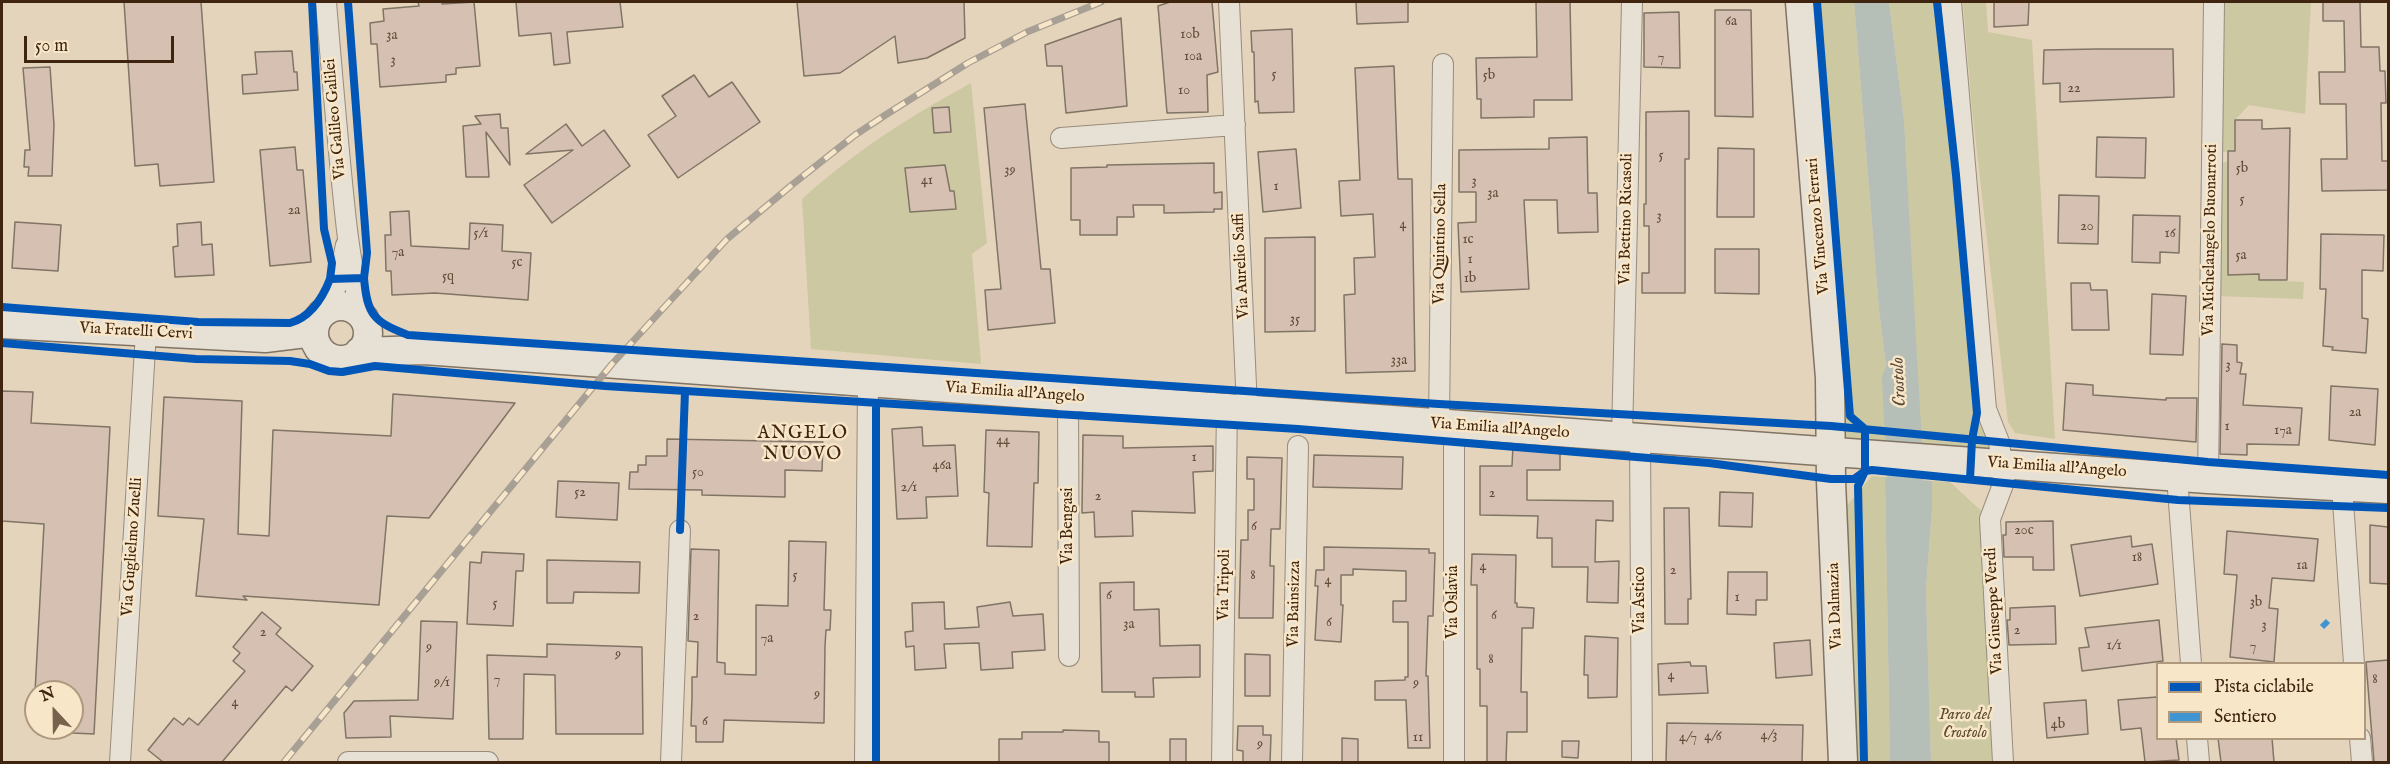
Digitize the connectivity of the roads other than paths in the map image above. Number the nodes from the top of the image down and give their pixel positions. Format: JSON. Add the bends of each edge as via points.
{"nodes":[{"id":1,"x":326,"y":2,"type":"edge"},
{"id":2,"x":1229,"y":2,"type":"edge"},
{"id":3,"x":1632,"y":2,"type":"edge"},
{"id":4,"x":1800,"y":2,"type":"edge"},
{"id":5,"x":1951,"y":2,"type":"edge"},
{"id":6,"x":2214,"y":2,"type":"edge"},
{"id":7,"x":1443,"y":64,"type":"dead end"},
{"id":8,"x":1235,"y":124,"type":"junction"},
{"id":9,"x":1061,"y":138,"type":"dead end"},
{"id":10,"x":348,"y":236,"type":"junction"},
{"id":11,"x":2,"y":324,"type":"edge"},
{"id":12,"x":361,"y":331,"type":"junction"},
{"id":13,"x":146,"y":332,"type":"junction"},
{"id":14,"x":322,"y":333,"type":"junction"},
{"id":15,"x":868,"y":383,"type":"junction"},
{"id":16,"x":1068,"y":396,"type":"junction"},
{"id":17,"x":1237,"y":407,"type":"junction"},
{"id":18,"x":1447,"y":433,"type":"junction"},
{"id":19,"x":1631,"y":438,"type":"junction"},
{"id":20,"x":1298,"y":446,"type":"dead end"},
{"id":21,"x":1831,"y":450,"type":"junction"},
{"id":22,"x":2002,"y":463,"type":"junction"},
{"id":23,"x":2177,"y":476,"type":"junction"},
{"id":24,"x":2208,"y":479,"type":"junction"},
{"id":25,"x":2342,"y":486,"type":"junction"},
{"id":26,"x":2388,"y":489,"type":"edge"},
{"id":27,"x":680,"y":530,"type":"dead end"},
{"id":28,"x":1069,"y":656,"type":"dead end"},
{"id":29,"x":2191,"y":662,"type":"edge"},
{"id":30,"x":2354,"y":662,"type":"edge"},
{"id":31,"x":2197,"y":740,"type":"edge"},
{"id":32,"x":2360,"y":740,"type":"edge"},
{"id":33,"x":120,"y":762,"type":"edge"},
{"id":34,"x":348,"y":762,"type":"edge"},
{"id":35,"x":488,"y":762,"type":"edge"},
{"id":36,"x":671,"y":762,"type":"edge"},
{"id":37,"x":865,"y":762,"type":"edge"},
{"id":38,"x":1222,"y":762,"type":"edge"},
{"id":39,"x":1292,"y":762,"type":"edge"},
{"id":40,"x":1454,"y":762,"type":"edge"},
{"id":41,"x":1642,"y":762,"type":"edge"},
{"id":42,"x":1843,"y":762,"type":"edge"},
{"id":43,"x":2003,"y":762,"type":"edge"},
{"id":44,"x":2199,"y":762,"type":"edge"},
{"id":45,"x":2362,"y":762,"type":"edge"}],
"edges":[{"from":1,"to":10,"type":"street","name":"Via Galileo Galilei"},
{"from":2,"to":8,"type":"street","name":"Via Aurelio Saffi"},
{"from":3,"to":19,"type":"street","name":"Via Bettino Ricasoli"},
{"from":4,"to":21,"type":"main road","name":"Via Vincenzo Ferrari","via":[[1826,320]]},
{"from":5,"to":22,"type":"street","name":"Via Giuseppe Verdi","via":[[1986,409],[2000,442]]},
{"from":6,"to":24,"type":"street","name":"Via Michelangelo Buonarroti"},
{"from":7,"to":18,"type":"street","name":"Via Quintino Sella"},
{"from":8,"to":9,"type":"street"},
{"from":8,"to":17,"type":"street","name":"Via Aurelio Saffi"},
{"from":10,"to":12,"type":"street","name":"Via Galileo Galilei"},
{"from":10,"to":14,"type":"street","name":"Via Galileo Galilei"},
{"from":11,"to":13,"type":"main road","name":"Via Fratelli Cervi"},
{"from":12,"to":14,"type":"main road","via":[[342,306]]},
{"from":12,"to":14,"type":"main road","via":[[344,359]]},
{"from":12,"to":15,"type":"main road","name":"Via Emilia all'Angelo","via":[[424,350]]},
{"from":13,"to":14,"type":"main road","name":"Via Fratelli Cervi","via":[[271,338]]},
{"from":13,"to":33,"type":"street","name":"Via Guglielmo Zuelli"},
{"from":15,"to":16,"type":"main road","name":"Via Emilia all'Angelo"},
{"from":15,"to":37,"type":"street"},
{"from":16,"to":17,"type":"main road","name":"Via Emilia all'Angelo"},
{"from":16,"to":28,"type":"street","name":"Via Bengasi"},
{"from":17,"to":18,"type":"main road","name":"Via Emilia all'Angelo"},
{"from":17,"to":38,"type":"street","name":"Via Tripoli"},
{"from":18,"to":19,"type":"main road","name":"Via Emilia all'Angelo"},
{"from":18,"to":40,"type":"street","name":"Via Oslavia"},
{"from":19,"to":21,"type":"main road","name":"Via Emilia all'Angelo"},
{"from":19,"to":41,"type":"street","name":"Via Astico"},
{"from":20,"to":39,"type":"street","name":"Via Bainsizza"},
{"from":21,"to":22,"type":"main road","name":"Via Emilia all'Angelo"},
{"from":21,"to":42,"type":"main road","name":"Via Dalmazia"},
{"from":22,"to":23,"type":"main road","name":"Via Emilia all'Angelo"},
{"from":22,"to":43,"type":"street","name":"Via Giuseppe Verdi","via":[[2004,482],[1990,519]]},
{"from":23,"to":24,"type":"main road","name":"Via Emilia all'Angelo"},
{"from":23,"to":29,"type":"street"},
{"from":24,"to":25,"type":"main road","name":"Via Emilia all'Angelo"},
{"from":25,"to":26,"type":"main road","name":"Via Emilia all'Angelo"},
{"from":25,"to":30,"type":"street"},
{"from":27,"to":36,"type":"street"},
{"from":31,"to":44,"type":"street"},
{"from":32,"to":45,"type":"street"},
{"from":34,"to":35,"type":"street"}]}
